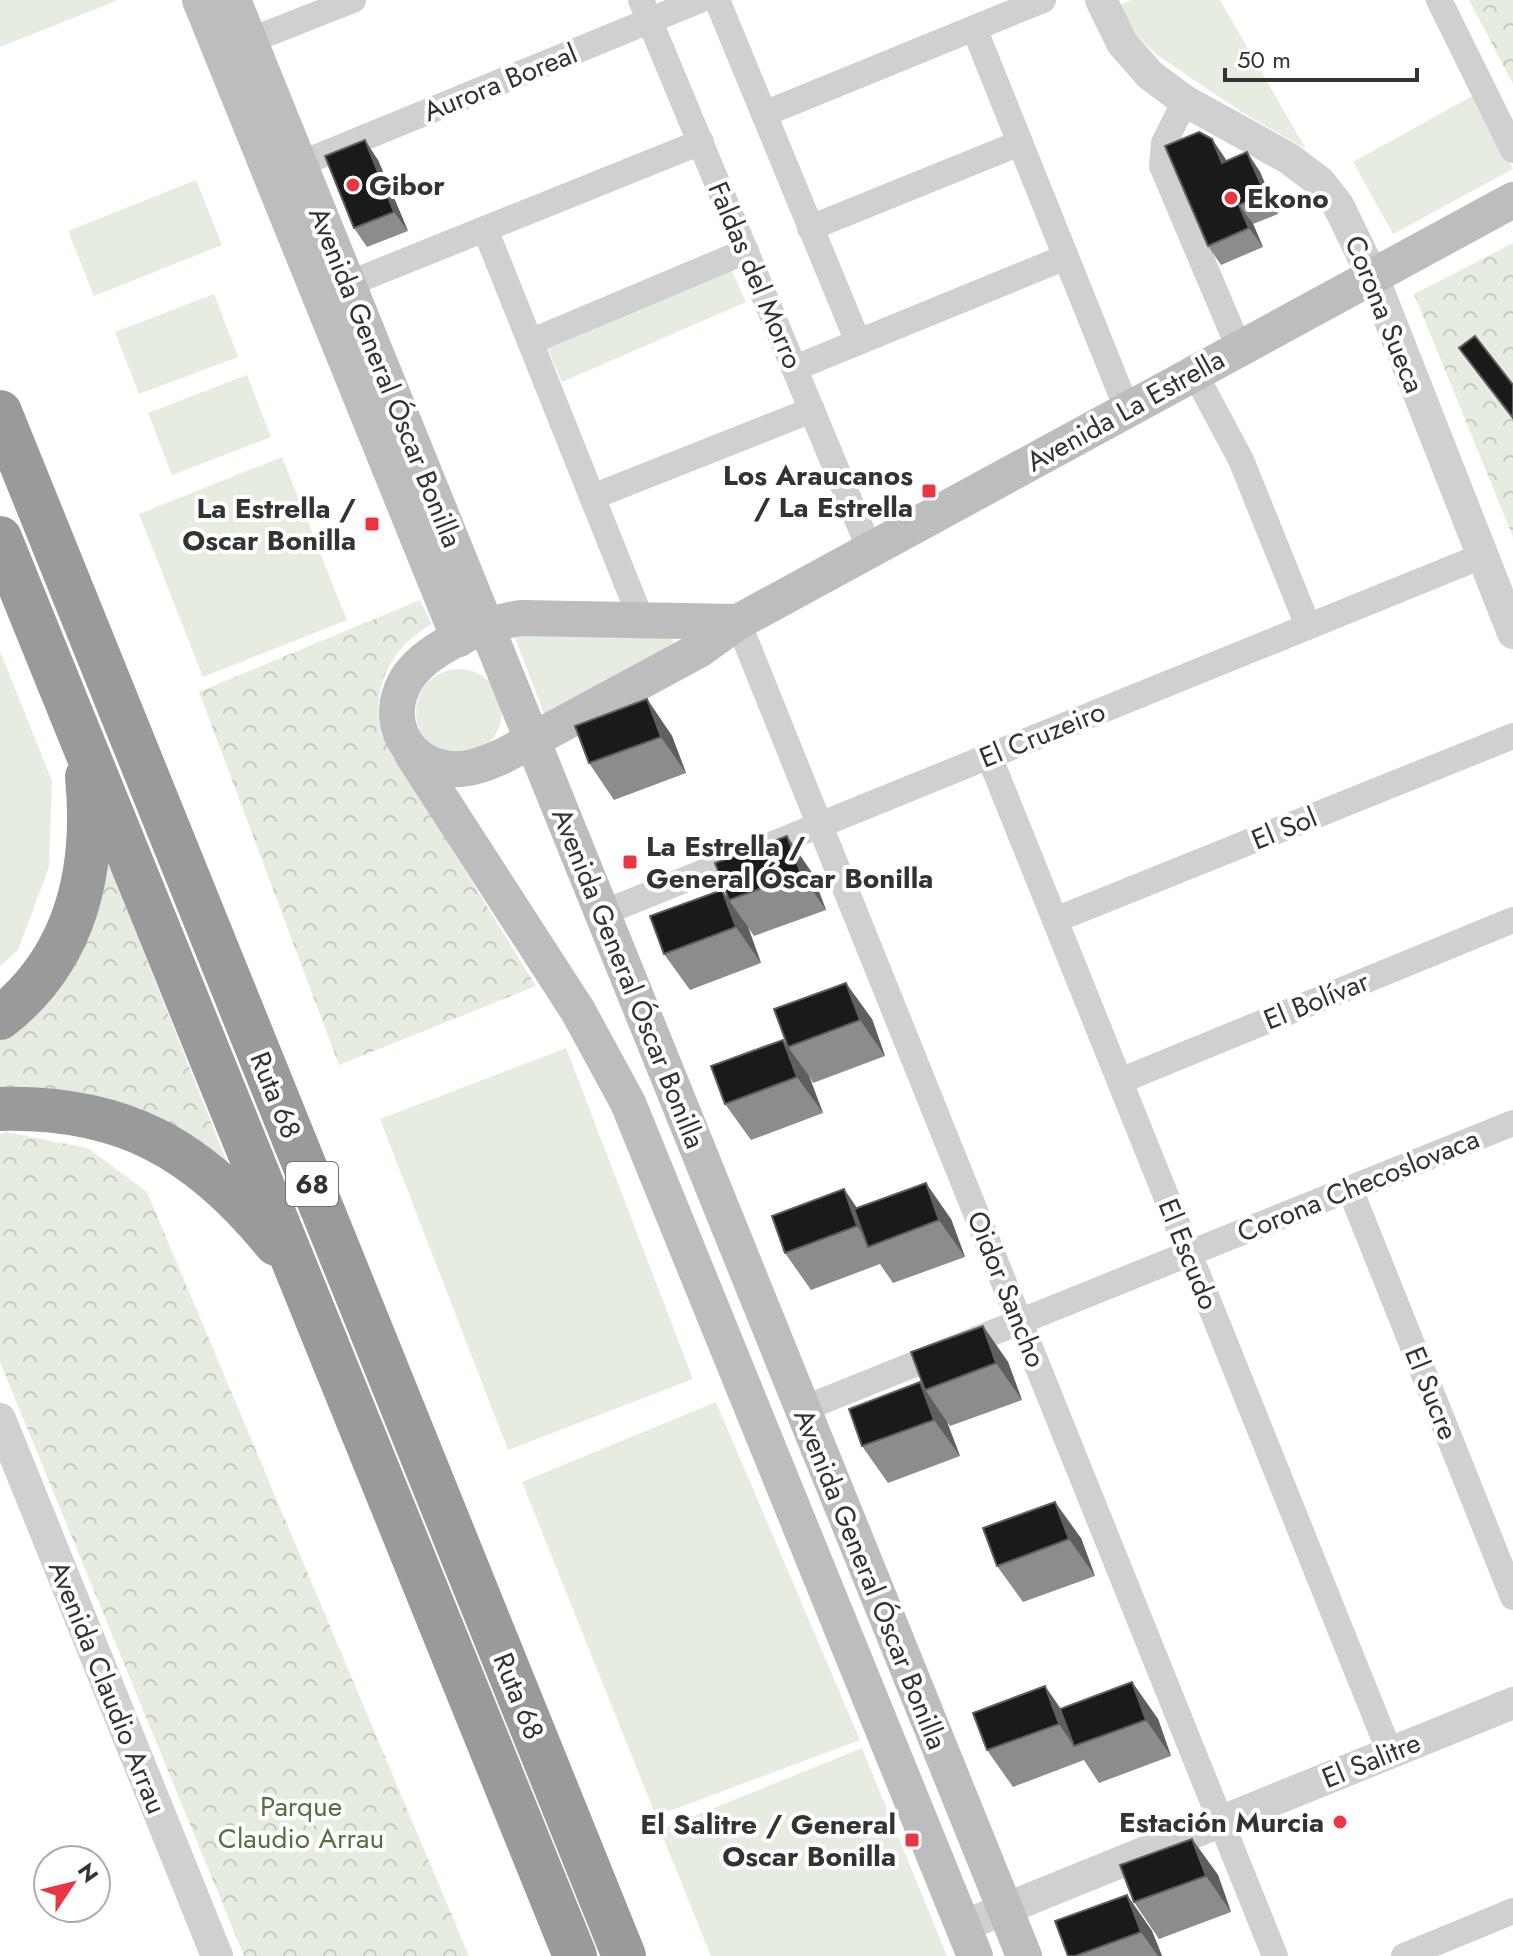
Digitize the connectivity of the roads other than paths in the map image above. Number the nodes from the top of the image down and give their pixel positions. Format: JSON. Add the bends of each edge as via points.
{"nodes":[{"id":1,"x":200,"y":0,"type":"edge"},
{"id":2,"x":233,"y":0,"type":"edge"},
{"id":3,"x":353,"y":0,"type":"edge"},
{"id":4,"x":700,"y":0,"type":"edge"},
{"id":5,"x":717,"y":0,"type":"edge"},
{"id":6,"x":1043,"y":0,"type":"edge"},
{"id":7,"x":1101,"y":0,"type":"edge"},
{"id":8,"x":1439,"y":0,"type":"edge"},
{"id":9,"x":646,"y":10,"type":"edge"},
{"id":10,"x":974,"y":28,"type":"junction"},
{"id":11,"x":249,"y":41,"type":"junction"},
{"id":12,"x":1185,"y":101,"type":"junction"},
{"id":13,"x":764,"y":114,"type":"junction"},
{"id":14,"x":701,"y":142,"type":"junction"},
{"id":15,"x":1020,"y":143,"type":"junction"},
{"id":16,"x":1513,"y":150,"type":"edge"},
{"id":17,"x":300,"y":164,"type":"junction"},
{"id":18,"x":1513,"y":200,"type":"edge"},
{"id":19,"x":810,"y":228,"type":"junction"},
{"id":20,"x":485,"y":229,"type":"junction"},
{"id":21,"x":746,"y":251,"type":"junction"},
{"id":22,"x":1066,"y":257,"type":"junction"},
{"id":23,"x":1373,"y":277,"type":"junction"},
{"id":24,"x":348,"y":284,"type":"junction"},
{"id":25,"x":530,"y":342,"type":"junction"},
{"id":26,"x":858,"y":342,"type":"junction"},
{"id":27,"x":1239,"y":348,"type":"junction"},
{"id":28,"x":795,"y":368,"type":"junction"},
{"id":29,"x":1194,"y":372,"type":"junction"},
{"id":30,"x":1127,"y":409,"type":"junction"},
{"id":31,"x":812,"y":410,"type":"junction"},
{"id":32,"x":0,"y":412,"type":"edge"},
{"id":33,"x":592,"y":497,"type":"junction"},
{"id":34,"x":0,"y":538,"type":"edge"},
{"id":35,"x":870,"y":550,"type":"junction"},
{"id":36,"x":1482,"y":556,"type":"junction"},
{"id":37,"x":641,"y":619,"type":"junction"},
{"id":38,"x":738,"y":622,"type":"junction"},
{"id":39,"x":1308,"y":626,"type":"junction"},
{"id":40,"x":472,"y":632,"type":"junction"},
{"id":41,"x":1513,"y":633,"type":"edge"},
{"id":42,"x":1513,"y":736,"type":"edge"},
{"id":43,"x":533,"y":740,"type":"junction"},
{"id":44,"x":84,"y":747,"type":"junction"},
{"id":45,"x":411,"y":753,"type":"junction"},
{"id":46,"x":989,"y":756,"type":"junction"},
{"id":47,"x":820,"y":825,"type":"junction"},
{"id":48,"x":603,"y":913,"type":"junction"},
{"id":49,"x":1055,"y":920,"type":"junction"},
{"id":50,"x":1513,"y":920,"type":"edge"},
{"id":51,"x":0,"y":1018,"type":"edge"},
{"id":52,"x":1120,"y":1081,"type":"junction"},
{"id":53,"x":0,"y":1109,"type":"edge"},
{"id":54,"x":1513,"y":1124,"type":"edge"},
{"id":55,"x":1350,"y":1189,"type":"junction"},
{"id":56,"x":1189,"y":1253,"type":"junction"},
{"id":57,"x":299,"y":1273,"type":"junction"},
{"id":58,"x":1020,"y":1321,"type":"junction"},
{"id":59,"x":803,"y":1409,"type":"junction"},
{"id":60,"x":0,"y":1419,"type":"edge"},
{"id":61,"x":1513,"y":1597,"type":"edge"},
{"id":62,"x":1513,"y":1703,"type":"edge"},
{"id":63,"x":1390,"y":1753,"type":"junction"},
{"id":64,"x":1221,"y":1821,"type":"junction"},
{"id":65,"x":1005,"y":1909,"type":"junction"},
{"id":66,"x":1513,"y":1911,"type":"edge"},
{"id":67,"x":969,"y":1941,"type":"edge"},
{"id":68,"x":217,"y":1956,"type":"edge"},
{"id":69,"x":575,"y":1956,"type":"edge"},
{"id":70,"x":624,"y":1956,"type":"edge"},
{"id":71,"x":1024,"y":1956,"type":"edge"},
{"id":72,"x":1275,"y":1956,"type":"edge"},
{"id":73,"x":1404,"y":1956,"type":"edge"}],
"edges":[{"from":1,"to":40,"type":"main road","name":"Avenida General Óscar Bonilla"},
{"from":2,"to":11,"type":"main road","name":"Avenida General Óscar Bonilla"},
{"from":3,"to":11,"type":"street"},
{"from":4,"to":9,"type":"street","name":"Aurora Boreal"},
{"from":5,"to":13,"type":"street"},
{"from":6,"to":10,"type":"street"},
{"from":7,"to":12,"type":"street","name":"Corona Sueca","via":[[1135,59]]},
{"from":8,"to":16,"type":"street"},
{"from":9,"to":14,"type":"street","name":"Faldas del Morro"},
{"from":9,"to":17,"type":"street","name":"Aurora Boreal"},
{"from":10,"to":13,"type":"street"},
{"from":10,"to":15,"type":"street"},
{"from":11,"to":17,"type":"main road","name":"Avenida General Óscar Bonilla"},
{"from":12,"to":23,"type":"street","name":"Corona Sueca","via":[[1288,158],[1320,182],[1345,216]]},
{"from":12,"to":27,"type":"street","via":[[1164,143],[1162,166]]},
{"from":13,"to":19,"type":"street"},
{"from":14,"to":20,"type":"street"},
{"from":14,"to":21,"type":"street","name":"Faldas del Morro"},
{"from":15,"to":19,"type":"street"},
{"from":15,"to":22,"type":"street"},
{"from":17,"to":24,"type":"main road","name":"Avenida General Óscar Bonilla"},
{"from":18,"to":23,"type":"main road","name":"Avenida La Estrella"},
{"from":19,"to":26,"type":"street"},
{"from":20,"to":24,"type":"street"},
{"from":20,"to":25,"type":"street"},
{"from":21,"to":25,"type":"street"},
{"from":21,"to":28,"type":"street","name":"Faldas del Morro"},
{"from":22,"to":26,"type":"street"},
{"from":22,"to":30,"type":"street"},
{"from":23,"to":27,"type":"main road","name":"Avenida La Estrella"},
{"from":23,"to":36,"type":"street","name":"Corona Sueca"},
{"from":24,"to":40,"type":"main road","name":"Avenida General Óscar Bonilla"},
{"from":25,"to":33,"type":"street"},
{"from":26,"to":28,"type":"street"},
{"from":27,"to":29,"type":"main road","name":"Avenida La Estrella"},
{"from":28,"to":31,"type":"street","name":"Faldas del Morro"},
{"from":29,"to":30,"type":"main road","name":"Avenida La Estrella"},
{"from":29,"to":39,"type":"street","via":[[1247,474]]},
{"from":30,"to":35,"type":"main road","name":"Avenida La Estrella"},
{"from":31,"to":33,"type":"street"},
{"from":31,"to":35,"type":"street","name":"Faldas del Morro"},
{"from":32,"to":70,"type":"highway","name":"Ruta 68","number":"68"},
{"from":33,"to":37,"type":"street"},
{"from":34,"to":44,"type":"highway","name":"Ruta 68","number":"68"},
{"from":35,"to":38,"type":"main road","name":"Avenida La Estrella"},
{"from":36,"to":39,"type":"street","name":"El Cruzeiro"},
{"from":36,"to":41,"type":"street","name":"Corona Sueca"},
{"from":37,"to":38,"type":"main road"},
{"from":37,"to":40,"type":"main road","via":[[521,618]]},
{"from":38,"to":43,"type":"main road","name":"Avenida La Estrella","via":[[699,650]]},
{"from":38,"to":47,"type":"street","name":"Oidor Sancho"},
{"from":39,"to":46,"type":"street","name":"El Cruzeiro"},
{"from":40,"to":43,"type":"main road","name":"Avenida General Óscar Bonilla"},
{"from":40,"to":45,"type":"main road","via":[[414,670],[400,695],[399,726]]},
{"from":42,"to":49,"type":"street","name":"El Sol"},
{"from":43,"to":45,"type":"main road","name":"Avenida La Estrella","via":[[461,769],[430,764]]},
{"from":43,"to":48,"type":"main road","name":"Avenida General Óscar Bonilla"},
{"from":44,"to":51,"type":"highway","via":[[88,826],[75,917],[43,975]]},
{"from":44,"to":57,"type":"highway","name":"Ruta 68","number":"68"},
{"from":45,"to":67,"type":"main road","name":"Avenida General Óscar Bonilla","via":[[578,1011],[628,1103]]},
{"from":46,"to":47,"type":"street","name":"El Cruzeiro"},
{"from":46,"to":49,"type":"street","name":"El Escudo"},
{"from":47,"to":48,"type":"street","name":"El Cruzeiro"},
{"from":47,"to":58,"type":"street","name":"Oidor Sancho"},
{"from":48,"to":59,"type":"main road","name":"Avenida General Óscar Bonilla"},
{"from":49,"to":52,"type":"street","name":"El Escudo"},
{"from":50,"to":52,"type":"street","name":"El Bolívar"},
{"from":52,"to":56,"type":"street","name":"El Escudo"},
{"from":53,"to":57,"type":"highway","via":[[86,1114],[167,1146],[250,1213]]},
{"from":54,"to":55,"type":"street","name":"Corona Checoslovaca"},
{"from":55,"to":56,"type":"street","name":"Corona Checoslovaca"},
{"from":55,"to":61,"type":"street","name":"El Sucre"},
{"from":56,"to":58,"type":"street","name":"Corona Checoslovaca"},
{"from":56,"to":63,"type":"street","name":"El Escudo"},
{"from":57,"to":69,"type":"highway","name":"Ruta 68","number":"68"},
{"from":58,"to":59,"type":"street","name":"Corona Checoslovaca"},
{"from":58,"to":64,"type":"street","name":"Oidor Sancho"},
{"from":59,"to":65,"type":"main road","name":"Avenida General Óscar Bonilla"},
{"from":60,"to":68,"type":"street","name":"Avenida Claudio Arrau"},
{"from":62,"to":63,"type":"street","name":"El Salitre"},
{"from":63,"to":64,"type":"street","name":"El Salitre"},
{"from":64,"to":65,"type":"street","name":"El Salitre"},
{"from":64,"to":72,"type":"street","name":"Oidor Sancho"},
{"from":65,"to":67,"type":"street","name":"El Salitre"},
{"from":65,"to":71,"type":"main road","name":"Avenida General Óscar Bonilla"},
{"from":66,"to":73,"type":"street"}]}
